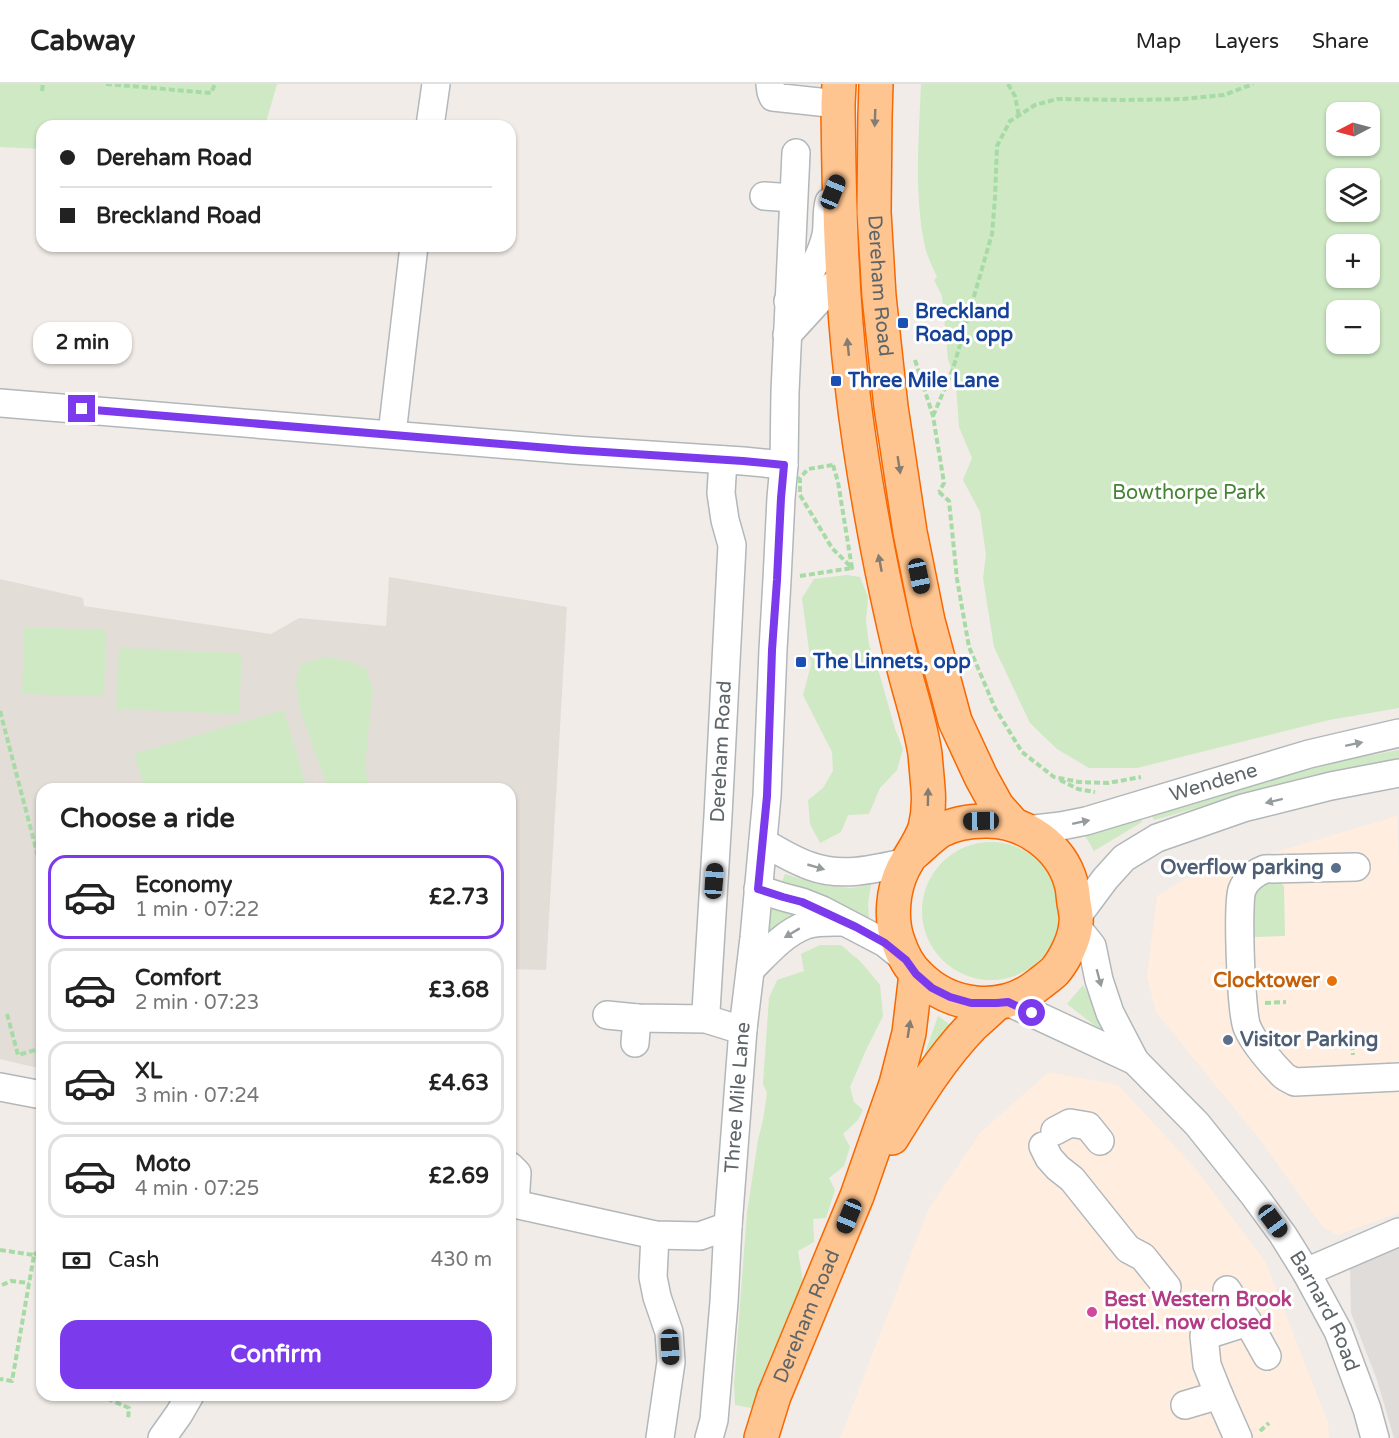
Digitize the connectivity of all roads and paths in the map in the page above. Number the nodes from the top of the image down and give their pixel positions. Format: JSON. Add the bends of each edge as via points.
{"nodes":[{"id":1,"x":43,"y":84,"type":"edge"},
{"id":2,"x":106,"y":84,"type":"edge"},
{"id":3,"x":215,"y":84,"type":"edge"},
{"id":4,"x":436,"y":84,"type":"edge"},
{"id":5,"x":770,"y":84,"type":"edge"},
{"id":6,"x":876,"y":84,"type":"edge"},
{"id":7,"x":1008,"y":84,"type":"edge"},
{"id":8,"x":1253,"y":84,"type":"edge"},
{"id":9,"x":42,"y":91,"type":"dead end"},
{"id":10,"x":838,"y":94,"type":"edge"},
{"id":11,"x":1019,"y":116,"type":"junction"},
{"id":12,"x":431,"y":120,"type":"edge"},
{"id":13,"x":874,"y":152,"type":"junction"},
{"id":14,"x":796,"y":153,"type":"dead end"},
{"id":15,"x":839,"y":179,"type":"junction"},
{"id":16,"x":764,"y":196,"type":"dead end"},
{"id":17,"x":793,"y":198,"type":"junction"},
{"id":18,"x":413,"y":252,"type":"edge"},
{"id":19,"x":843,"y":278,"type":"junction"},
{"id":20,"x":788,"y":301,"type":"junction"},
{"id":21,"x":787,"y":335,"type":"junction"},
{"id":22,"x":912,"y":353,"type":"dead end"},
{"id":23,"x":0,"y":403,"type":"edge"},
{"id":24,"x":933,"y":416,"type":"junction"},
{"id":25,"x":392,"y":434,"type":"junction"},
{"id":26,"x":723,"y":460,"type":"junction"},
{"id":27,"x":784,"y":465,"type":"junction"},
{"id":28,"x":833,"y":465,"type":"dead end"},
{"id":29,"x":939,"y":492,"type":"junction"},
{"id":30,"x":930,"y":493,"type":"dead end"},
{"id":31,"x":829,"y":571,"type":"dead end"},
{"id":32,"x":0,"y":711,"type":"edge"},
{"id":33,"x":1399,"y":733,"type":"edge"},
{"id":34,"x":1399,"y":773,"type":"edge"},
{"id":35,"x":1151,"y":774,"type":"dead end"},
{"id":36,"x":1054,"y":777,"type":"junction"},
{"id":37,"x":1096,"y":792,"type":"dead end"},
{"id":38,"x":1019,"y":827,"type":"junction"},
{"id":39,"x":763,"y":842,"type":"junction"},
{"id":40,"x":36,"y":849,"type":"edge"},
{"id":41,"x":910,"y":857,"type":"junction"},
{"id":42,"x":1356,"y":867,"type":"dead end"},
{"id":43,"x":758,"y":889,"type":"junction"},
{"id":44,"x":846,"y":922,"type":"junction"},
{"id":45,"x":1076,"y":922,"type":"junction"},
{"id":46,"x":911,"y":967,"type":"junction"},
{"id":47,"x":751,"y":969,"type":"junction"},
{"id":48,"x":1003,"y":1002,"type":"junction"},
{"id":49,"x":706,"y":1011,"type":"dead end"},
{"id":50,"x":7,"y":1014,"type":"dead end"},
{"id":51,"x":607,"y":1015,"type":"dead end"},
{"id":52,"x":743,"y":1029,"type":"junction"},
{"id":53,"x":36,"y":1050,"type":"edge"},
{"id":54,"x":1135,"y":1062,"type":"junction"},
{"id":55,"x":1399,"y":1077,"type":"edge"},
{"id":56,"x":0,"y":1087,"type":"edge"},
{"id":57,"x":36,"y":1094,"type":"edge"},
{"id":58,"x":1100,"y":1141,"type":"dead end"},
{"id":59,"x":857,"y":1196,"type":"junction"},
{"id":60,"x":516,"y":1204,"type":"edge"},
{"id":61,"x":728,"y":1226,"type":"junction"},
{"id":62,"x":1399,"y":1232,"type":"edge"},
{"id":63,"x":656,"y":1235,"type":"junction"},
{"id":64,"x":0,"y":1250,"type":"edge"},
{"id":65,"x":34,"y":1255,"type":"joint"},
{"id":66,"x":1306,"y":1272,"type":"junction"},
{"id":67,"x":29,"y":1283,"type":"junction"},
{"id":68,"x":2,"y":1285,"type":"dead end"},
{"id":69,"x":1167,"y":1287,"type":"dead end"},
{"id":70,"x":1227,"y":1290,"type":"dead end"},
{"id":71,"x":1248,"y":1322,"type":"junction"},
{"id":72,"x":1267,"y":1356,"type":"dead end"},
{"id":73,"x":0,"y":1379,"type":"edge"},
{"id":74,"x":1219,"y":1395,"type":"junction"},
{"id":75,"x":114,"y":1401,"type":"edge"},
{"id":76,"x":187,"y":1401,"type":"edge"},
{"id":77,"x":1185,"y":1405,"type":"dead end"},
{"id":78,"x":128,"y":1419,"type":"dead end"},
{"id":79,"x":714,"y":1432,"type":"edge"},
{"id":80,"x":162,"y":1438,"type":"edge"},
{"id":81,"x":660,"y":1438,"type":"edge"},
{"id":82,"x":761,"y":1438,"type":"edge"},
{"id":83,"x":1238,"y":1438,"type":"edge"},
{"id":84,"x":1375,"y":1438,"type":"edge"}],
"edges":[{"from":1,"to":9,"type":"path"},
{"from":2,"to":3,"type":"path","via":[[211,93]]},
{"from":4,"to":12,"type":"street"},
{"from":5,"to":10,"type":"street","name":"Dereham Road","via":[[773,97]]},
{"from":6,"to":13,"type":"highway","name":"Dereham Road","one_way":true},
{"from":7,"to":11,"type":"path"},
{"from":8,"to":11,"type":"path","via":[[1224,95],[1183,99],[1057,99],[1035,105]]},
{"from":10,"to":15,"type":"highway","name":"Dereham Road"},
{"from":11,"to":24,"type":"path","via":[[1010,121],[997,146],[992,234],[952,369]]},
{"from":13,"to":19,"type":"highway","via":[[862,167],[858,182],[858,263]]},
{"from":13,"to":38,"type":"highway","name":"Dereham Road","one_way":true,"via":[[878,286],[886,372],[928,621],[955,721],[997,806]]},
{"from":14,"to":17,"type":"street"},
{"from":15,"to":19,"type":"highway","name":"Dereham Road"},
{"from":15,"to":20,"type":"street","name":"Dereham Road","via":[[828,206],[820,256]]},
{"from":16,"to":17,"type":"street"},
{"from":17,"to":20,"type":"street"},
{"from":18,"to":25,"type":"street"},
{"from":19,"to":21,"type":"street","name":"Dereham Road"},
{"from":41,"to":19,"type":"highway","name":"Dereham Road","one_way":true,"via":[[925,827],[929,795],[924,751],[872,518],[852,385]]},
{"from":20,"to":21,"type":"street"},
{"from":21,"to":27,"type":"street"},
{"from":22,"to":24,"type":"path"},
{"from":23,"to":25,"type":"street"},
{"from":24,"to":29,"type":"path","via":[[944,483]]},
{"from":25,"to":26,"type":"street"},
{"from":26,"to":27,"type":"street"},
{"from":26,"to":49,"type":"street","name":"Dereham Road","via":[[721,493],[732,545]]},
{"from":27,"to":39,"type":"street"},
{"from":28,"to":31,"type":"path","via":[[808,469],[800,478],[800,495],[832,548],[852,568]]},
{"from":29,"to":30,"type":"path"},
{"from":29,"to":36,"type":"path","via":[[949,501],[969,647],[995,708],[1022,752]]},
{"from":32,"to":40,"type":"path"},
{"from":38,"to":33,"type":"street","name":"Wendene","one_way":true,"via":[[1086,821],[1309,754]]},
{"from":34,"to":45,"type":"street","name":"Wendene","one_way":true,"via":[[1243,808],[1157,838],[1124,858]]},
{"from":35,"to":36,"type":"path","via":[[1107,783]]},
{"from":36,"to":37,"type":"path","via":[[1078,789]]},
{"from":38,"to":41,"type":"highway","name":"Dereham Road","via":[[994,820],[968,821],[940,831]]},
{"from":38,"to":45,"type":"highway","name":"Dereham Road","via":[[1045,843],[1061,861],[1071,883]]},
{"from":39,"to":41,"type":"street","name":"Dereham Road","one_way":true,"via":[[794,860],[830,871],[858,872]]},
{"from":39,"to":43,"type":"street"},
{"from":41,"to":46,"type":"highway","name":"Dereham Road","via":[[900,874],[893,906],[896,937]]},
{"from":42,"to":55,"type":"street","via":[[1265,869],[1233,883],[1240,900],[1246,1025],[1265,1054],[1285,1077],[1295,1082]]},
{"from":43,"to":44,"type":"street","name":"Dereham Road","via":[[802,902]]},
{"from":43,"to":47,"type":"street","name":"Three Mile Lane"},
{"from":44,"to":46,"type":"street","name":"Dereham Road","via":[[885,943]]},
{"from":44,"to":47,"type":"street","one_way":true,"via":[[807,925],[789,934]]},
{"from":45,"to":48,"type":"highway","name":"Dereham Road","via":[[1067,952],[1054,973],[1029,993]]},
{"from":45,"to":54,"type":"street","name":"Barnard Road","one_way":true,"via":[[1092,946],[1110,1013]]},
{"from":46,"to":48,"type":"highway","name":"Dereham Road","via":[[932,988],[950,997],[971,1003]]},
{"from":59,"to":46,"type":"highway","name":"Dereham Road","one_way":true,"via":[[909,1033]]},
{"from":47,"to":52,"type":"street","name":"Three Mile Lane"},
{"from":48,"to":54,"type":"street","name":"Barnard Road"},
{"from":48,"to":59,"type":"highway","name":"Dereham Road","via":[[973,1025],[940,1065]]},
{"from":50,"to":53,"type":"path","via":[[18,1055]]},
{"from":51,"to":52,"type":"street","via":[[636,1031],[706,1019]]},
{"from":52,"to":61,"type":"street","name":"Three Mile Lane"},
{"from":54,"to":66,"type":"street","name":"Barnard Road","via":[[1197,1124],[1253,1194]]},
{"from":56,"to":57,"type":"street"},
{"from":58,"to":69,"type":"street","via":[[1088,1126],[1070,1123],[1049,1138],[1049,1158],[1072,1179],[1128,1249],[1143,1257]]},
{"from":59,"to":82,"type":"highway","name":"Dereham Road","via":[[774,1396]]},
{"from":60,"to":63,"type":"street"},
{"from":61,"to":63,"type":"street","via":[[700,1236]]},
{"from":61,"to":79,"type":"street","name":"Three Mile Lane"},
{"from":62,"to":66,"type":"street"},
{"from":63,"to":81,"type":"street","via":[[653,1276],[669,1332],[671,1362]]},
{"from":64,"to":65,"type":"path"},
{"from":65,"to":67,"type":"path"},
{"from":66,"to":84,"type":"street","name":"Barnard Road","via":[[1338,1331]]},
{"from":67,"to":68,"type":"path","via":[[11,1281]]},
{"from":67,"to":73,"type":"path","via":[[12,1381]]},
{"from":70,"to":71,"type":"street"},
{"from":71,"to":72,"type":"street"},
{"from":71,"to":74,"type":"street","via":[[1204,1336],[1208,1365]]},
{"from":74,"to":77,"type":"street"},
{"from":74,"to":83,"type":"street"},
{"from":75,"to":78,"type":"path","via":[[129,1408]]},
{"from":76,"to":80,"type":"street"}]}
